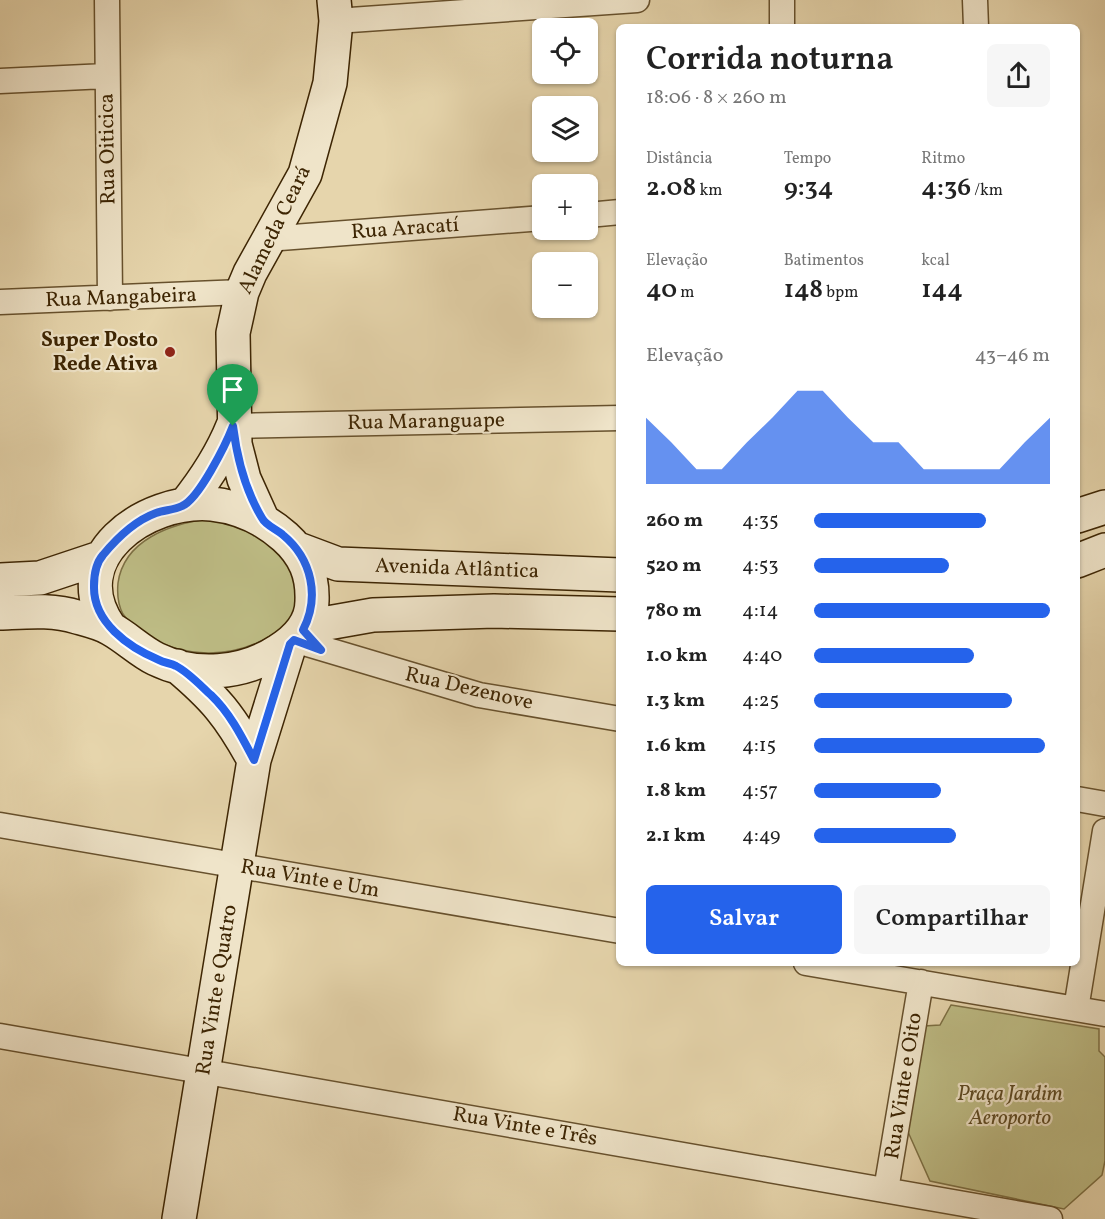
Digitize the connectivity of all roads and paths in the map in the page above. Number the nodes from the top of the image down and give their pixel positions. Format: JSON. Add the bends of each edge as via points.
{"nodes":[{"id":1,"x":107,"y":0,"type":"edge"},
{"id":2,"x":637,"y":0,"type":"edge"},
{"id":3,"x":782,"y":0,"type":"edge"},
{"id":4,"x":975,"y":0,"type":"edge"},
{"id":5,"x":335,"y":10,"type":"edge"},
{"id":6,"x":782,"y":24,"type":"edge"},
{"id":7,"x":976,"y":24,"type":"edge"},
{"id":8,"x":106,"y":76,"type":"junction"},
{"id":9,"x":0,"y":81,"type":"edge"},
{"id":10,"x":616,"y":212,"type":"edge"},
{"id":11,"x":598,"y":214,"type":"edge"},
{"id":12,"x":532,"y":219,"type":"edge"},
{"id":13,"x":267,"y":240,"type":"junction"},
{"id":14,"x":242,"y":292,"type":"junction"},
{"id":15,"x":110,"y":298,"type":"junction"},
{"id":16,"x":0,"y":302,"type":"edge"},
{"id":17,"x":616,"y":418,"type":"edge"},
{"id":18,"x":233,"y":426,"type":"junction"},
{"id":19,"x":185,"y":506,"type":"junction"},
{"id":20,"x":1105,"y":507,"type":"edge"},
{"id":21,"x":1080,"y":515,"type":"edge"},
{"id":22,"x":263,"y":521,"type":"junction"},
{"id":23,"x":298,"y":549,"type":"junction"},
{"id":24,"x":1105,"y":550,"type":"edge"},
{"id":25,"x":100,"y":558,"type":"junction"},
{"id":26,"x":1080,"y":560,"type":"edge"},
{"id":27,"x":616,"y":575,"type":"edge"},
{"id":28,"x":0,"y":580,"type":"edge"},
{"id":29,"x":0,"y":613,"type":"edge"},
{"id":30,"x":616,"y":614,"type":"edge"},
{"id":31,"x":110,"y":628,"type":"junction"},
{"id":32,"x":303,"y":638,"type":"junction"},
{"id":33,"x":177,"y":666,"type":"junction"},
{"id":34,"x":616,"y":718,"type":"edge"},
{"id":35,"x":254,"y":760,"type":"junction"},
{"id":36,"x":1080,"y":800,"type":"edge"},
{"id":37,"x":1105,"y":804,"type":"edge"},
{"id":38,"x":0,"y":825,"type":"edge"},
{"id":39,"x":1105,"y":831,"type":"edge"},
{"id":40,"x":237,"y":867,"type":"junction"},
{"id":41,"x":616,"y":931,"type":"edge"},
{"id":42,"x":824,"y":966,"type":"edge"},
{"id":43,"x":921,"y":982,"type":"junction"},
{"id":44,"x":1076,"y":1009,"type":"junction"},
{"id":45,"x":1105,"y":1014,"type":"edge"},
{"id":46,"x":0,"y":1036,"type":"edge"},
{"id":47,"x":203,"y":1072,"type":"junction"},
{"id":48,"x":886,"y":1190,"type":"junction"},
{"id":49,"x":179,"y":1219,"type":"edge"},
{"id":50,"x":1050,"y":1219,"type":"edge"}],
"edges":[{"from":1,"to":8,"type":"street","name":"Rua Oiticica"},
{"from":2,"to":5,"type":"street"},
{"from":3,"to":6,"type":"street"},
{"from":4,"to":7,"type":"street"},
{"from":5,"to":13,"type":"main road","name":"Alameda Ceará","via":[[330,83],[305,174]]},
{"from":8,"to":9,"type":"street"},
{"from":8,"to":15,"type":"street","name":"Rua Oiticica"},
{"from":10,"to":11,"type":"street"},
{"from":12,"to":13,"type":"street","name":"Rua Aracatí"},
{"from":13,"to":14,"type":"main road","name":"Alameda Ceará"},
{"from":14,"to":15,"type":"street","name":"Rua Mangabeira"},
{"from":14,"to":18,"type":"main road","name":"Alameda Ceará","via":[[233,333]]},
{"from":15,"to":16,"type":"street","name":"Rua Mangabeira"},
{"from":17,"to":18,"type":"street","name":"Rua Maranguape"},
{"from":18,"to":19,"type":"main road","name":"Alameda Ceará","via":[[212,471]]},
{"from":18,"to":22,"type":"main road","name":"Alameda Ceará","via":[[244,479]]},
{"from":19,"to":22,"type":"main road","name":"Avenida Atlântica","via":[[229,507]]},
{"from":19,"to":25,"type":"main road","name":"Avenida Atlântica","via":[[137,522]]},
{"from":20,"to":21,"type":"main road"},
{"from":22,"to":23,"type":"main road","name":"Avenida Atlântica"},
{"from":23,"to":27,"type":"main road","name":"Avenida Atlântica","via":[[338,564]]},
{"from":23,"to":32,"type":"main road","name":"Avenida Atlântica","via":[[313,588]]},
{"from":24,"to":26,"type":"main road"},
{"from":25,"to":28,"type":"main road","name":"Avenida Atlântica","via":[[40,578]]},
{"from":25,"to":31,"type":"main road","name":"Avenida Atlântica","via":[[94,594],[99,613]]},
{"from":29,"to":31,"type":"main road","name":"Avenida Atlântica","via":[[34,611],[74,616]]},
{"from":30,"to":32,"type":"main road","name":"Avenida Atlântica","via":[[494,611],[373,615]]},
{"from":31,"to":33,"type":"main road","name":"Avenida Atlântica","via":[[158,660]]},
{"from":32,"to":33,"type":"main road","name":"Avenida Atlântica","via":[[266,659],[240,668],[212,671]]},
{"from":32,"to":34,"type":"street","name":"Rua Dezenove","via":[[479,695]]},
{"from":32,"to":35,"type":"main road","name":"Rua Vinte e Quatro"},
{"from":33,"to":35,"type":"main road","via":[[213,697]]},
{"from":35,"to":40,"type":"main road","name":"Rua Vinte e Quatro"},
{"from":36,"to":37,"type":"street"},
{"from":38,"to":40,"type":"street","name":"Rua Vinte e Um"},
{"from":39,"to":44,"type":"street"},
{"from":40,"to":41,"type":"street","name":"Rua Vinte e Um"},
{"from":40,"to":47,"type":"main road","name":"Rua Vinte e Quatro"},
{"from":42,"to":43,"type":"street"},
{"from":43,"to":44,"type":"street"},
{"from":43,"to":48,"type":"street","name":"Rua Vinte e Oito"},
{"from":44,"to":45,"type":"street"},
{"from":46,"to":47,"type":"street","name":"Rua Vinte e Três"},
{"from":47,"to":48,"type":"street","name":"Rua Vinte e Três"},
{"from":47,"to":49,"type":"main road","name":"Rua Vinte e Quatro"},
{"from":48,"to":50,"type":"street","name":"Rua Vinte e Três"}]}
